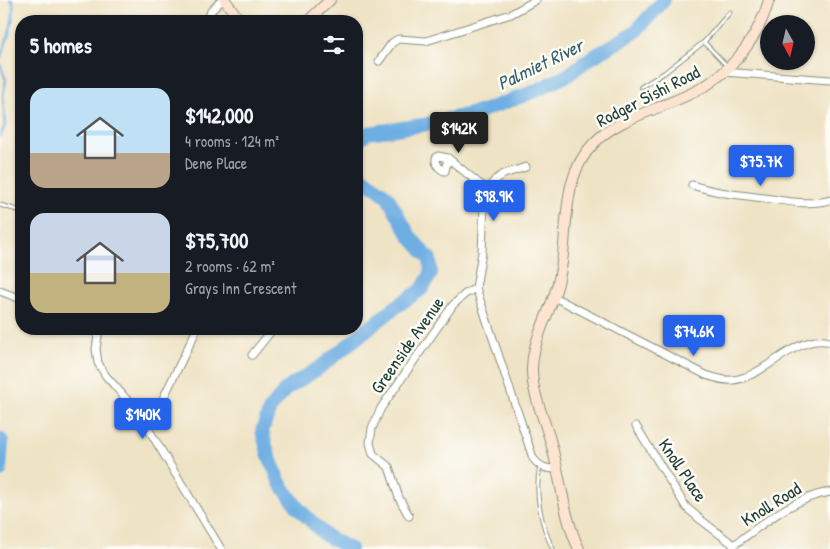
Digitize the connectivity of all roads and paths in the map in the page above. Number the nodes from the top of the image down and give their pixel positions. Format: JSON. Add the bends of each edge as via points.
{"nodes":[{"id":1,"x":224,"y":0,"type":"edge"},
{"id":2,"x":330,"y":0,"type":"edge"},
{"id":3,"x":536,"y":0,"type":"edge"},
{"id":4,"x":769,"y":0,"type":"edge"},
{"id":5,"x":730,"y":12,"type":"dead end"},
{"id":6,"x":209,"y":15,"type":"edge"},
{"id":7,"x":235,"y":15,"type":"edge"},
{"id":8,"x":314,"y":15,"type":"edge"},
{"id":9,"x":704,"y":42,"type":"junction"},
{"id":10,"x":379,"y":61,"type":"dead end"},
{"id":11,"x":726,"y":70,"type":"junction"},
{"id":12,"x":830,"y":80,"type":"edge"},
{"id":13,"x":641,"y":88,"type":"dead end"},
{"id":14,"x":448,"y":158,"type":"dead end"},
{"id":15,"x":526,"y":166,"type":"dead end"},
{"id":16,"x":692,"y":185,"type":"dead end"},
{"id":17,"x":487,"y":190,"type":"junction"},
{"id":18,"x":830,"y":200,"type":"edge"},
{"id":19,"x":0,"y":206,"type":"edge"},
{"id":20,"x":15,"y":210,"type":"edge"},
{"id":21,"x":476,"y":288,"type":"junction"},
{"id":22,"x":0,"y":291,"type":"edge"},
{"id":23,"x":554,"y":296,"type":"junction"},
{"id":24,"x":15,"y":297,"type":"edge"},
{"id":25,"x":98,"y":335,"type":"edge"},
{"id":26,"x":195,"y":335,"type":"edge"},
{"id":27,"x":268,"y":335,"type":"edge"},
{"id":28,"x":830,"y":342,"type":"edge"},
{"id":29,"x":252,"y":355,"type":"dead end"},
{"id":30,"x":146,"y":426,"type":"junction"},
{"id":31,"x":636,"y":426,"type":"dead end"},
{"id":32,"x":540,"y":466,"type":"junction"},
{"id":33,"x":558,"y":469,"type":"junction"},
{"id":34,"x":830,"y":492,"type":"edge"},
{"id":35,"x":409,"y":516,"type":"dead end"},
{"id":36,"x":734,"y":547,"type":"edge"},
{"id":37,"x":221,"y":549,"type":"edge"},
{"id":38,"x":553,"y":549,"type":"edge"},
{"id":39,"x":579,"y":549,"type":"edge"}],
"edges":[{"from":1,"to":6,"type":"street"},
{"from":1,"to":7,"type":"main road"},
{"from":2,"to":8,"type":"main road"},
{"from":3,"to":10,"type":"street","via":[[511,14],[426,41],[398,39]]},
{"from":4,"to":11,"type":"main road","name":"Rodger Sishi Road","via":[[752,38]]},
{"from":5,"to":9,"type":"lane"},
{"from":9,"to":11,"type":"lane"},
{"from":9,"to":13,"type":"lane"},
{"from":11,"to":12,"type":"street"},
{"from":11,"to":23,"type":"main road","name":"Rodger Sishi Road","via":[[691,94],[613,128],[587,152],[569,191],[562,263]]},
{"from":14,"to":17,"type":"street"},
{"from":15,"to":17,"type":"street","via":[[504,174]]},
{"from":16,"to":18,"type":"street","via":[[717,192],[796,202]]},
{"from":17,"to":21,"type":"street"},
{"from":19,"to":20,"type":"lane"},
{"from":21,"to":32,"type":"street","via":[[530,450]]},
{"from":21,"to":35,"type":"street","name":"Greenside Avenue","via":[[453,305],[381,408],[372,428],[370,443],[373,454],[390,467],[399,498]]},
{"from":22,"to":24,"type":"street"},
{"from":23,"to":28,"type":"street","via":[[706,375],[724,380],[740,378],[798,347],[819,341]]},
{"from":23,"to":33,"type":"main road","name":"Rodger Sishi Road","via":[[536,344],[532,370]]},
{"from":25,"to":30,"type":"street","via":[[98,363]]},
{"from":26,"to":30,"type":"street","via":[[157,412]]},
{"from":27,"to":29,"type":"street"},
{"from":30,"to":37,"type":"street"},
{"from":31,"to":36,"type":"street","name":"Knoll Place","via":[[686,507]]},
{"from":32,"to":33,"type":"street"},
{"from":32,"to":38,"type":"lane","via":[[537,478],[539,497],[546,535]]},
{"from":33,"to":39,"type":"main road","name":"Rodger Sishi Road"},
{"from":34,"to":36,"type":"street","name":"Knoll Road","via":[[796,502]]}]}
